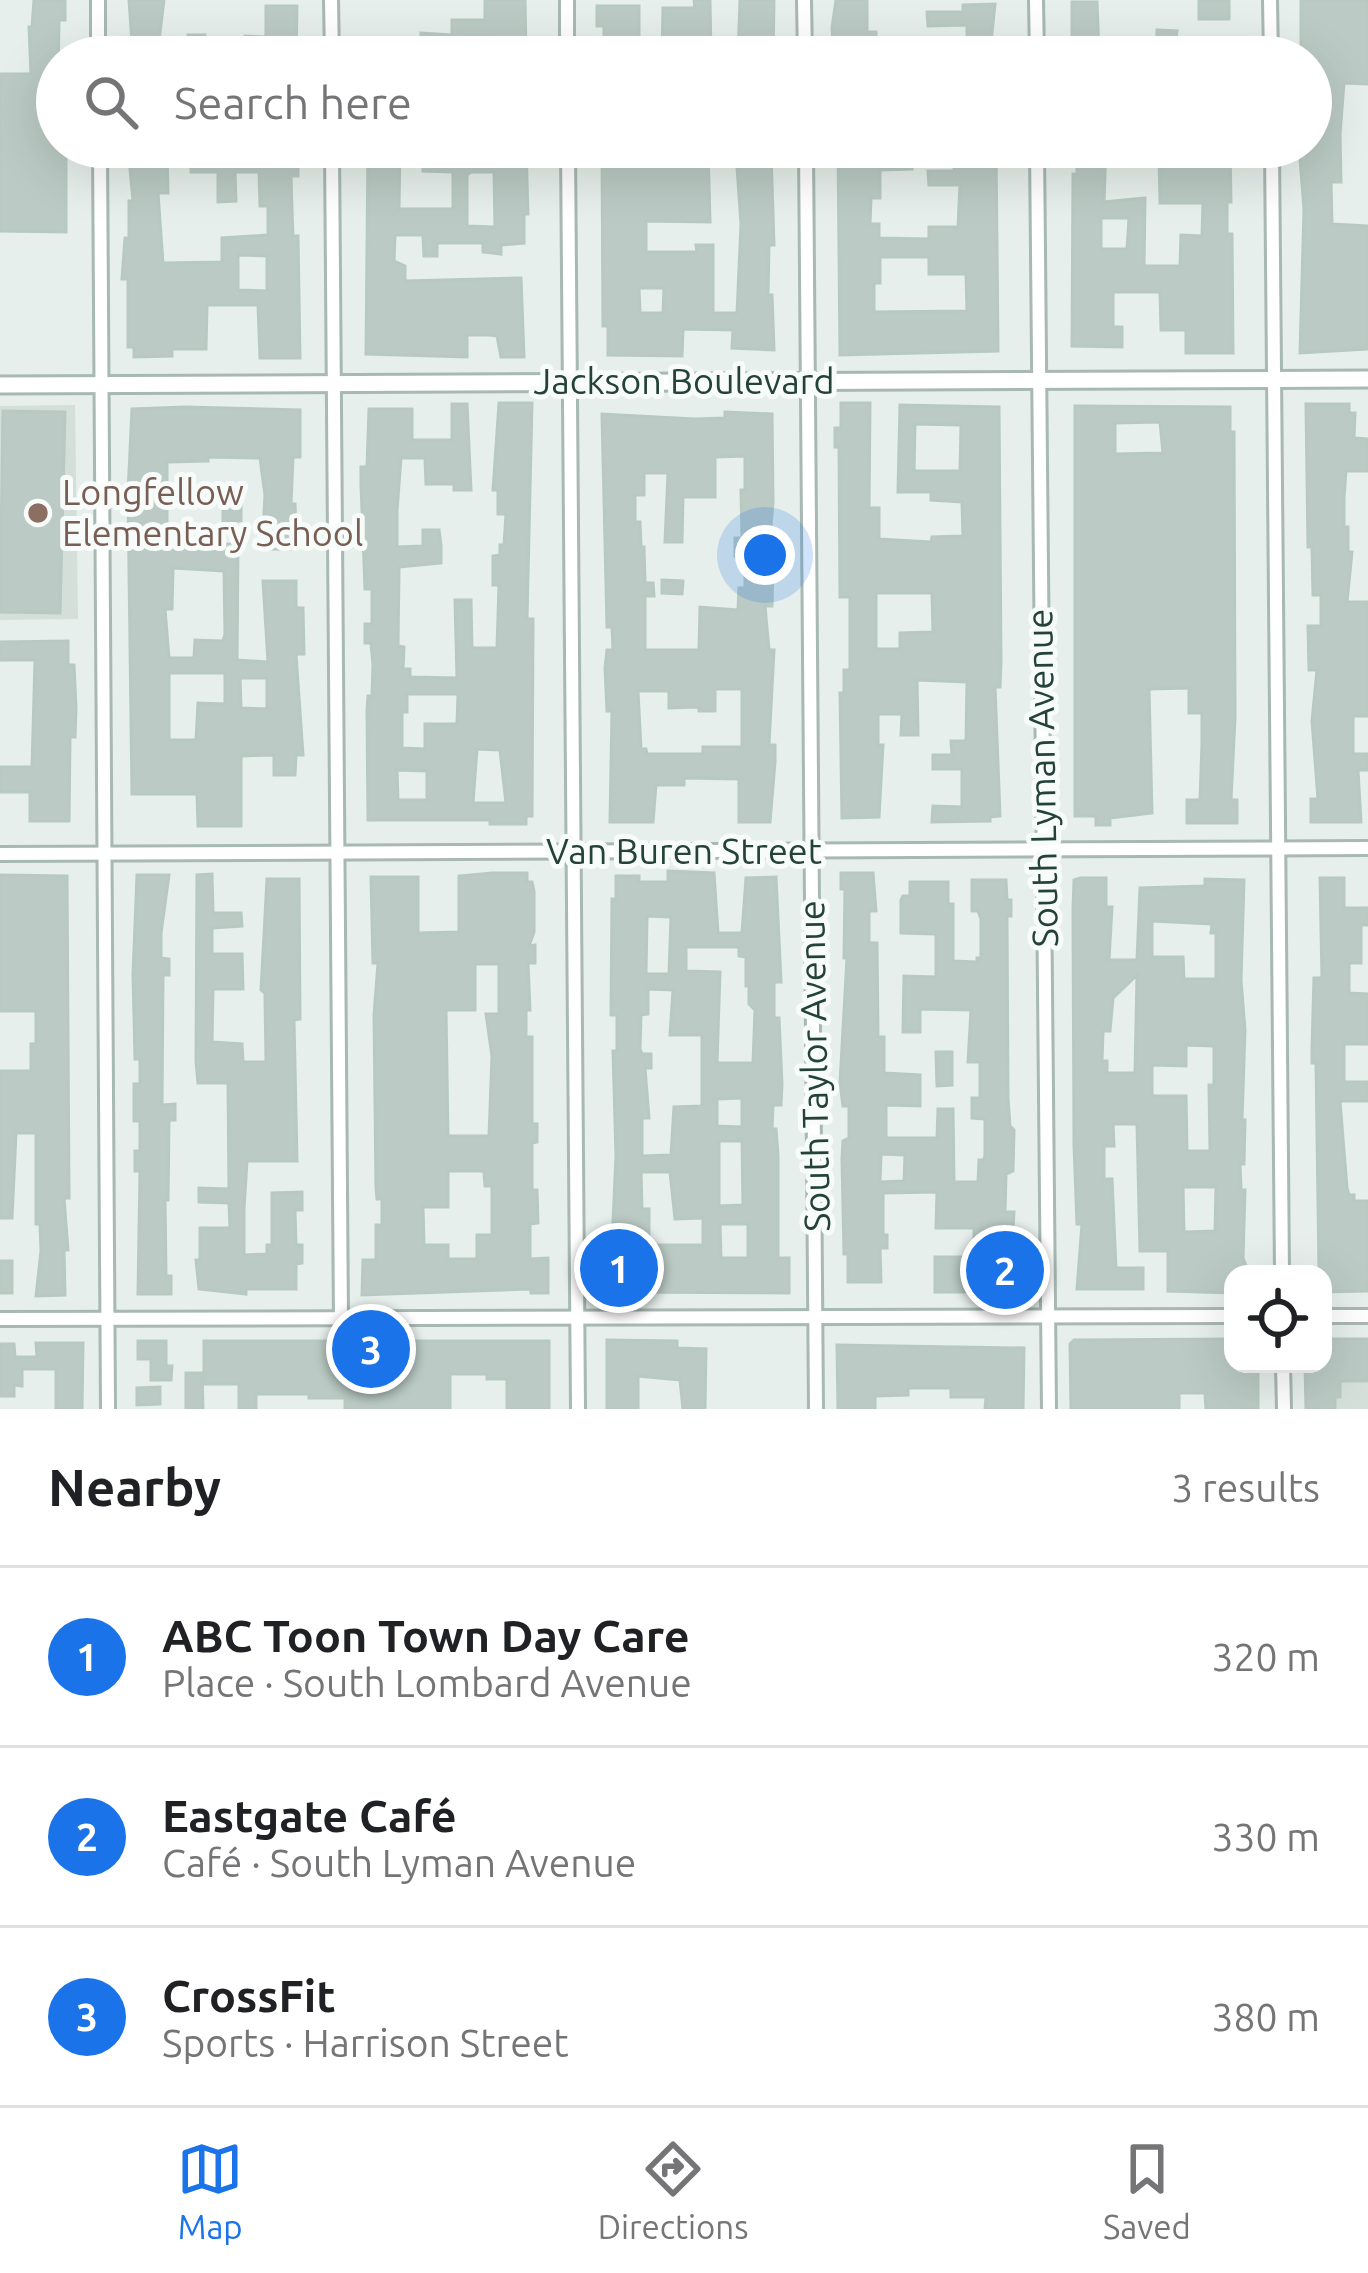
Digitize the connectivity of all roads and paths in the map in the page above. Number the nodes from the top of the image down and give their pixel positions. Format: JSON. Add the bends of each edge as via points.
{"nodes":[{"id":1,"x":98,"y":0,"type":"edge"},
{"id":2,"x":331,"y":0,"type":"edge"},
{"id":3,"x":567,"y":0,"type":"edge"},
{"id":4,"x":804,"y":0,"type":"edge"},
{"id":5,"x":1036,"y":0,"type":"edge"},
{"id":6,"x":1270,"y":0,"type":"edge"},
{"id":7,"x":98,"y":36,"type":"edge"},
{"id":8,"x":332,"y":36,"type":"edge"},
{"id":9,"x":567,"y":36,"type":"edge"},
{"id":10,"x":805,"y":36,"type":"edge"},
{"id":11,"x":1036,"y":36,"type":"edge"},
{"id":12,"x":1271,"y":36,"type":"edge"},
{"id":13,"x":100,"y":168,"type":"edge"},
{"id":14,"x":332,"y":168,"type":"edge"},
{"id":15,"x":568,"y":168,"type":"edge"},
{"id":16,"x":806,"y":168,"type":"edge"},
{"id":17,"x":1037,"y":168,"type":"edge"},
{"id":18,"x":1272,"y":168,"type":"edge"},
{"id":19,"x":1038,"y":379,"type":"junction"},
{"id":20,"x":1274,"y":379,"type":"junction"},
{"id":21,"x":808,"y":380,"type":"junction"},
{"id":22,"x":1368,"y":380,"type":"edge"},
{"id":23,"x":570,"y":382,"type":"junction"},
{"id":24,"x":334,"y":383,"type":"junction"},
{"id":25,"x":0,"y":385,"type":"edge"},
{"id":26,"x":103,"y":385,"type":"junction"},
{"id":27,"x":1278,"y":848,"type":"junction"},
{"id":28,"x":1368,"y":848,"type":"edge"},
{"id":29,"x":1043,"y":849,"type":"junction"},
{"id":30,"x":812,"y":850,"type":"junction"},
{"id":31,"x":573,"y":851,"type":"junction"},
{"id":32,"x":338,"y":852,"type":"junction"},
{"id":33,"x":106,"y":853,"type":"junction"},
{"id":34,"x":0,"y":854,"type":"edge"},
{"id":35,"x":1282,"y":1265,"type":"edge"},
{"id":36,"x":1224,"y":1316,"type":"edge"},
{"id":37,"x":1332,"y":1316,"type":"edge"},
{"id":38,"x":1368,"y":1316,"type":"edge"},
{"id":39,"x":1047,"y":1317,"type":"junction"},
{"id":40,"x":577,"y":1318,"type":"junction"},
{"id":41,"x":816,"y":1318,"type":"junction"},
{"id":42,"x":0,"y":1319,"type":"edge"},
{"id":43,"x":108,"y":1319,"type":"junction"},
{"id":44,"x":341,"y":1320,"type":"junction"},
{"id":45,"x":1283,"y":1373,"type":"edge"},
{"id":46,"x":108,"y":1409,"type":"edge"},
{"id":47,"x":578,"y":1409,"type":"edge"},
{"id":48,"x":816,"y":1409,"type":"edge"},
{"id":49,"x":1049,"y":1409,"type":"edge"},
{"id":50,"x":1283,"y":1409,"type":"edge"}],
"edges":[{"from":1,"to":7,"type":"street"},
{"from":2,"to":8,"type":"street"},
{"from":3,"to":9,"type":"street"},
{"from":4,"to":10,"type":"street"},
{"from":5,"to":11,"type":"street"},
{"from":6,"to":12,"type":"street"},
{"from":13,"to":26,"type":"street"},
{"from":14,"to":24,"type":"street"},
{"from":15,"to":23,"type":"street"},
{"from":16,"to":21,"type":"street","name":"South Taylor Avenue"},
{"from":17,"to":19,"type":"street","name":"South Lyman Avenue"},
{"from":18,"to":20,"type":"street"},
{"from":19,"to":20,"type":"street","name":"Jackson Boulevard"},
{"from":19,"to":21,"type":"street","name":"Jackson Boulevard"},
{"from":19,"to":29,"type":"street","name":"South Lyman Avenue"},
{"from":20,"to":22,"type":"street","name":"Jackson Boulevard"},
{"from":20,"to":27,"type":"street"},
{"from":21,"to":23,"type":"street","name":"Jackson Boulevard"},
{"from":21,"to":30,"type":"street","name":"South Taylor Avenue"},
{"from":23,"to":24,"type":"street","name":"Jackson Boulevard"},
{"from":23,"to":31,"type":"street"},
{"from":24,"to":26,"type":"street","name":"Jackson Boulevard"},
{"from":24,"to":32,"type":"street"},
{"from":25,"to":26,"type":"street","name":"Jackson Boulevard"},
{"from":26,"to":33,"type":"street"},
{"from":27,"to":28,"type":"street","name":"Van Buren Street"},
{"from":27,"to":29,"type":"street","name":"Van Buren Street"},
{"from":27,"to":35,"type":"street"},
{"from":29,"to":30,"type":"street","name":"Van Buren Street"},
{"from":29,"to":39,"type":"street","name":"South Lyman Avenue"},
{"from":30,"to":31,"type":"street","name":"Van Buren Street"},
{"from":30,"to":41,"type":"street","name":"South Taylor Avenue"},
{"from":31,"to":32,"type":"street","name":"Van Buren Street"},
{"from":31,"to":40,"type":"street"},
{"from":32,"to":33,"type":"street","name":"Van Buren Street"},
{"from":32,"to":44,"type":"street"},
{"from":33,"to":34,"type":"street","name":"Van Buren Street"},
{"from":33,"to":43,"type":"street"},
{"from":36,"to":39,"type":"street"},
{"from":37,"to":38,"type":"street"},
{"from":39,"to":41,"type":"street"},
{"from":39,"to":49,"type":"street","name":"South Lyman Avenue"},
{"from":40,"to":41,"type":"street"},
{"from":40,"to":44,"type":"street"},
{"from":40,"to":47,"type":"street"},
{"from":41,"to":48,"type":"street","name":"South Taylor Avenue"},
{"from":42,"to":43,"type":"street"},
{"from":43,"to":44,"type":"street"},
{"from":43,"to":46,"type":"street"},
{"from":45,"to":50,"type":"street"}]}
